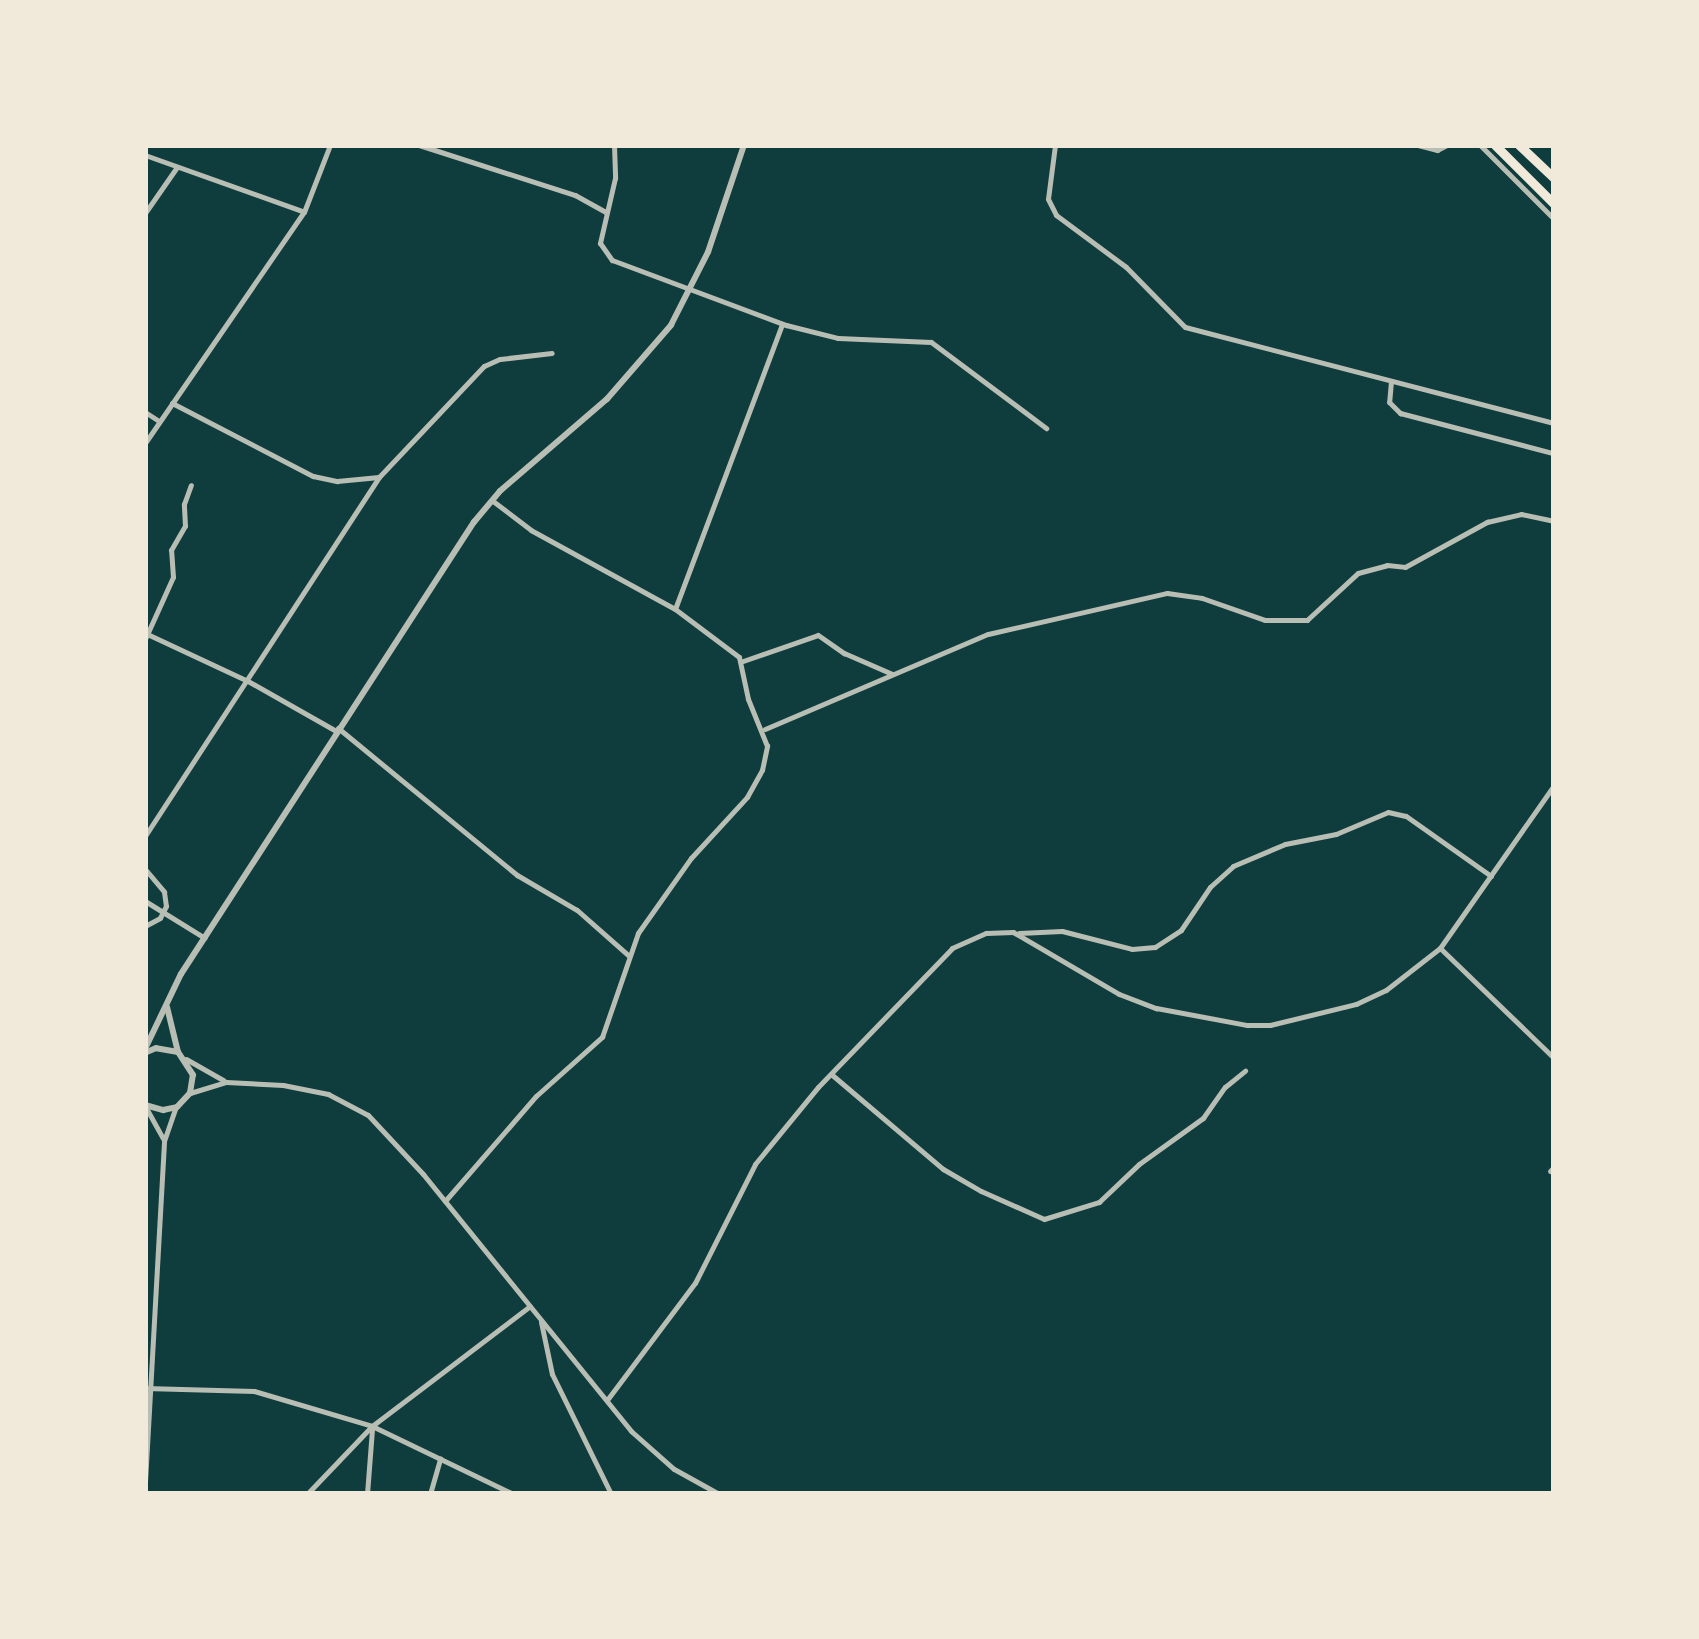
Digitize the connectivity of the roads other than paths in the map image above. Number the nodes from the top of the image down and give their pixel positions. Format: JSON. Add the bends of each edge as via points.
{"nodes":[{"id":1,"x":330,"y":145,"type":"edge"},
{"id":2,"x":419,"y":145,"type":"edge"},
{"id":3,"x":614,"y":145,"type":"edge"},
{"id":4,"x":744,"y":145,"type":"edge"},
{"id":5,"x":1055,"y":145,"type":"edge"},
{"id":6,"x":1418,"y":145,"type":"edge"},
{"id":7,"x":1446,"y":145,"type":"edge"},
{"id":8,"x":1480,"y":145,"type":"edge"},
{"id":9,"x":1495,"y":145,"type":"edge"},
{"id":10,"x":1519,"y":145,"type":"edge"},
{"id":11,"x":145,"y":155,"type":"edge"},
{"id":12,"x":177,"y":167,"type":"junction"},
{"id":13,"x":1554,"y":178,"type":"edge"},
{"id":14,"x":1554,"y":204,"type":"edge"},
{"id":15,"x":304,"y":212,"type":"junction"},
{"id":16,"x":606,"y":212,"type":"junction"},
{"id":17,"x":145,"y":214,"type":"edge"},
{"id":18,"x":1554,"y":219,"type":"edge"},
{"id":19,"x":692,"y":290,"type":"junction"},
{"id":20,"x":782,"y":324,"type":"junction"},
{"id":21,"x":552,"y":352,"type":"dead end"},
{"id":22,"x":1391,"y":381,"type":"junction"},
{"id":23,"x":172,"y":403,"type":"junction"},
{"id":24,"x":145,"y":412,"type":"edge"},
{"id":25,"x":160,"y":422,"type":"junction"},
{"id":26,"x":1554,"y":423,"type":"edge"},
{"id":27,"x":1046,"y":428,"type":"dead end"},
{"id":28,"x":145,"y":443,"type":"edge"},
{"id":29,"x":1552,"y":453,"type":"edge"},
{"id":30,"x":380,"y":477,"type":"junction"},
{"id":31,"x":191,"y":485,"type":"dead end"},
{"id":32,"x":492,"y":500,"type":"junction"},
{"id":33,"x":1554,"y":521,"type":"edge"},
{"id":34,"x":675,"y":609,"type":"junction"},
{"id":35,"x":145,"y":635,"type":"edge"},
{"id":36,"x":743,"y":660,"type":"junction"},
{"id":37,"x":892,"y":674,"type":"junction"},
{"id":38,"x":246,"y":680,"type":"junction"},
{"id":39,"x":337,"y":729,"type":"junction"},
{"id":40,"x":764,"y":730,"type":"junction"},
{"id":41,"x":1554,"y":785,"type":"edge"},
{"id":42,"x":145,"y":836,"type":"edge"},
{"id":43,"x":145,"y":869,"type":"edge"},
{"id":44,"x":1492,"y":876,"type":"junction"},
{"id":45,"x":145,"y":901,"type":"edge"},
{"id":46,"x":164,"y":912,"type":"junction"},
{"id":47,"x":145,"y":926,"type":"edge"},
{"id":48,"x":1016,"y":933,"type":"junction"},
{"id":49,"x":204,"y":938,"type":"junction"},
{"id":50,"x":1440,"y":948,"type":"junction"},
{"id":51,"x":629,"y":956,"type":"junction"},
{"id":52,"x":167,"y":1006,"type":"junction"},
{"id":53,"x":145,"y":1051,"type":"edge"},
{"id":54,"x":178,"y":1052,"type":"junction"},
{"id":55,"x":186,"y":1058,"type":"junction"},
{"id":56,"x":1554,"y":1058,"type":"edge"},
{"id":57,"x":1245,"y":1070,"type":"dead end"},
{"id":58,"x":831,"y":1074,"type":"junction"},
{"id":59,"x":226,"y":1082,"type":"junction"},
{"id":60,"x":190,"y":1093,"type":"junction"},
{"id":61,"x":145,"y":1105,"type":"edge"},
{"id":62,"x":177,"y":1106,"type":"junction"},
{"id":63,"x":164,"y":1141,"type":"junction"},
{"id":64,"x":445,"y":1201,"type":"junction"},
{"id":65,"x":530,"y":1306,"type":"junction"},
{"id":66,"x":541,"y":1319,"type":"junction"},
{"id":67,"x":147,"y":1388,"type":"edge"},
{"id":68,"x":607,"y":1400,"type":"junction"},
{"id":69,"x":146,"y":1414,"type":"edge"},
{"id":70,"x":372,"y":1426,"type":"junction"},
{"id":71,"x":440,"y":1458,"type":"junction"},
{"id":72,"x":145,"y":1482,"type":"edge"},
{"id":73,"x":307,"y":1494,"type":"edge"},
{"id":74,"x":367,"y":1494,"type":"edge"},
{"id":75,"x":430,"y":1494,"type":"edge"},
{"id":76,"x":513,"y":1494,"type":"edge"},
{"id":77,"x":611,"y":1494,"type":"edge"},
{"id":78,"x":719,"y":1494,"type":"edge"}],
"edges":[{"from":1,"to":15,"type":"street"},
{"from":2,"to":16,"type":"street"},
{"from":3,"to":16,"type":"street"},
{"from":4,"to":19,"type":"street"},
{"from":5,"to":22,"type":"street","via":[[1048,199],[1056,215],[1126,266],[1180,323]]},
{"from":6,"to":7,"type":"street"},
{"from":8,"to":18,"type":"street"},
{"from":9,"to":14,"type":"highway"},
{"from":10,"to":13,"type":"highway"},
{"from":11,"to":12,"type":"street"},
{"from":12,"to":15,"type":"street"},
{"from":12,"to":17,"type":"street"},
{"from":15,"to":23,"type":"street"},
{"from":16,"to":19,"type":"street","via":[[600,242],[606,256]]},
{"from":19,"to":20,"type":"street"},
{"from":19,"to":32,"type":"street","via":[[644,359]]},
{"from":20,"to":27,"type":"street","via":[[838,338],[931,342]]},
{"from":20,"to":34,"type":"street"},
{"from":21,"to":30,"type":"street","via":[[484,366]]},
{"from":22,"to":26,"type":"street"},
{"from":22,"to":29,"type":"street","via":[[1389,402],[1400,413]]},
{"from":23,"to":25,"type":"street"},
{"from":23,"to":30,"type":"street","via":[[313,476]]},
{"from":24,"to":25,"type":"street"},
{"from":25,"to":28,"type":"street"},
{"from":30,"to":38,"type":"street"},
{"from":31,"to":35,"type":"street","via":[[185,526],[171,550],[173,577]]},
{"from":32,"to":34,"type":"street","via":[[531,530]]},
{"from":32,"to":39,"type":"street"},
{"from":33,"to":37,"type":"street","via":[[1521,514],[1487,522],[1404,567],[1358,574],[1307,620],[1270,621],[1190,595],[1156,594],[988,634]]},
{"from":34,"to":36,"type":"street"},
{"from":35,"to":38,"type":"street"},
{"from":36,"to":37,"type":"street","via":[[818,635]]},
{"from":36,"to":40,"type":"street","via":[[748,699]]},
{"from":37,"to":40,"type":"street"},
{"from":38,"to":39,"type":"street"},
{"from":38,"to":42,"type":"street"},
{"from":39,"to":49,"type":"street"},
{"from":39,"to":51,"type":"street"},
{"from":40,"to":51,"type":"street","via":[[767,755],[755,785],[685,866]]},
{"from":41,"to":44,"type":"street"},
{"from":43,"to":46,"type":"street","via":[[164,892]]},
{"from":44,"to":48,"type":"street","via":[[1406,816],[1388,812],[1234,866],[1181,930],[1155,947],[1132,949],[1062,930]]},
{"from":44,"to":50,"type":"street"},
{"from":45,"to":46,"type":"street"},
{"from":46,"to":47,"type":"street"},
{"from":46,"to":49,"type":"street"},
{"from":48,"to":50,"type":"street","via":[[1119,994],[1160,1009],[1256,1026],[1367,1000]]},
{"from":48,"to":58,"type":"street","via":[[981,934],[945,952]]},
{"from":49,"to":52,"type":"street"},
{"from":50,"to":56,"type":"street"},
{"from":51,"to":64,"type":"street","via":[[602,1037],[536,1096]]},
{"from":52,"to":53,"type":"street"},
{"from":52,"to":54,"type":"street"},
{"from":53,"to":54,"type":"street"},
{"from":54,"to":55,"type":"street"},
{"from":55,"to":59,"type":"street"},
{"from":55,"to":60,"type":"street","via":[[193,1075]]},
{"from":57,"to":58,"type":"street","via":[[1202,1118],[1099,1202],[1044,1218],[944,1169]]},
{"from":58,"to":68,"type":"street","via":[[749,1173],[696,1282]]},
{"from":59,"to":60,"type":"street"},
{"from":59,"to":64,"type":"street","via":[[283,1084],[349,1103],[384,1129]]},
{"from":60,"to":62,"type":"street"},
{"from":61,"to":62,"type":"street"},
{"from":61,"to":63,"type":"street"},
{"from":62,"to":63,"type":"street"},
{"from":63,"to":67,"type":"street"},
{"from":64,"to":65,"type":"street"},
{"from":65,"to":66,"type":"street"},
{"from":65,"to":70,"type":"street"},
{"from":66,"to":68,"type":"street"},
{"from":66,"to":77,"type":"street","via":[[552,1374]]},
{"from":67,"to":69,"type":"street"},
{"from":67,"to":70,"type":"street","via":[[254,1390]]},
{"from":68,"to":78,"type":"street","via":[[658,1457]]},
{"from":69,"to":72,"type":"street"},
{"from":70,"to":71,"type":"street"},
{"from":70,"to":73,"type":"street"},
{"from":70,"to":74,"type":"street"},
{"from":71,"to":75,"type":"street"},
{"from":71,"to":76,"type":"street"}]}
